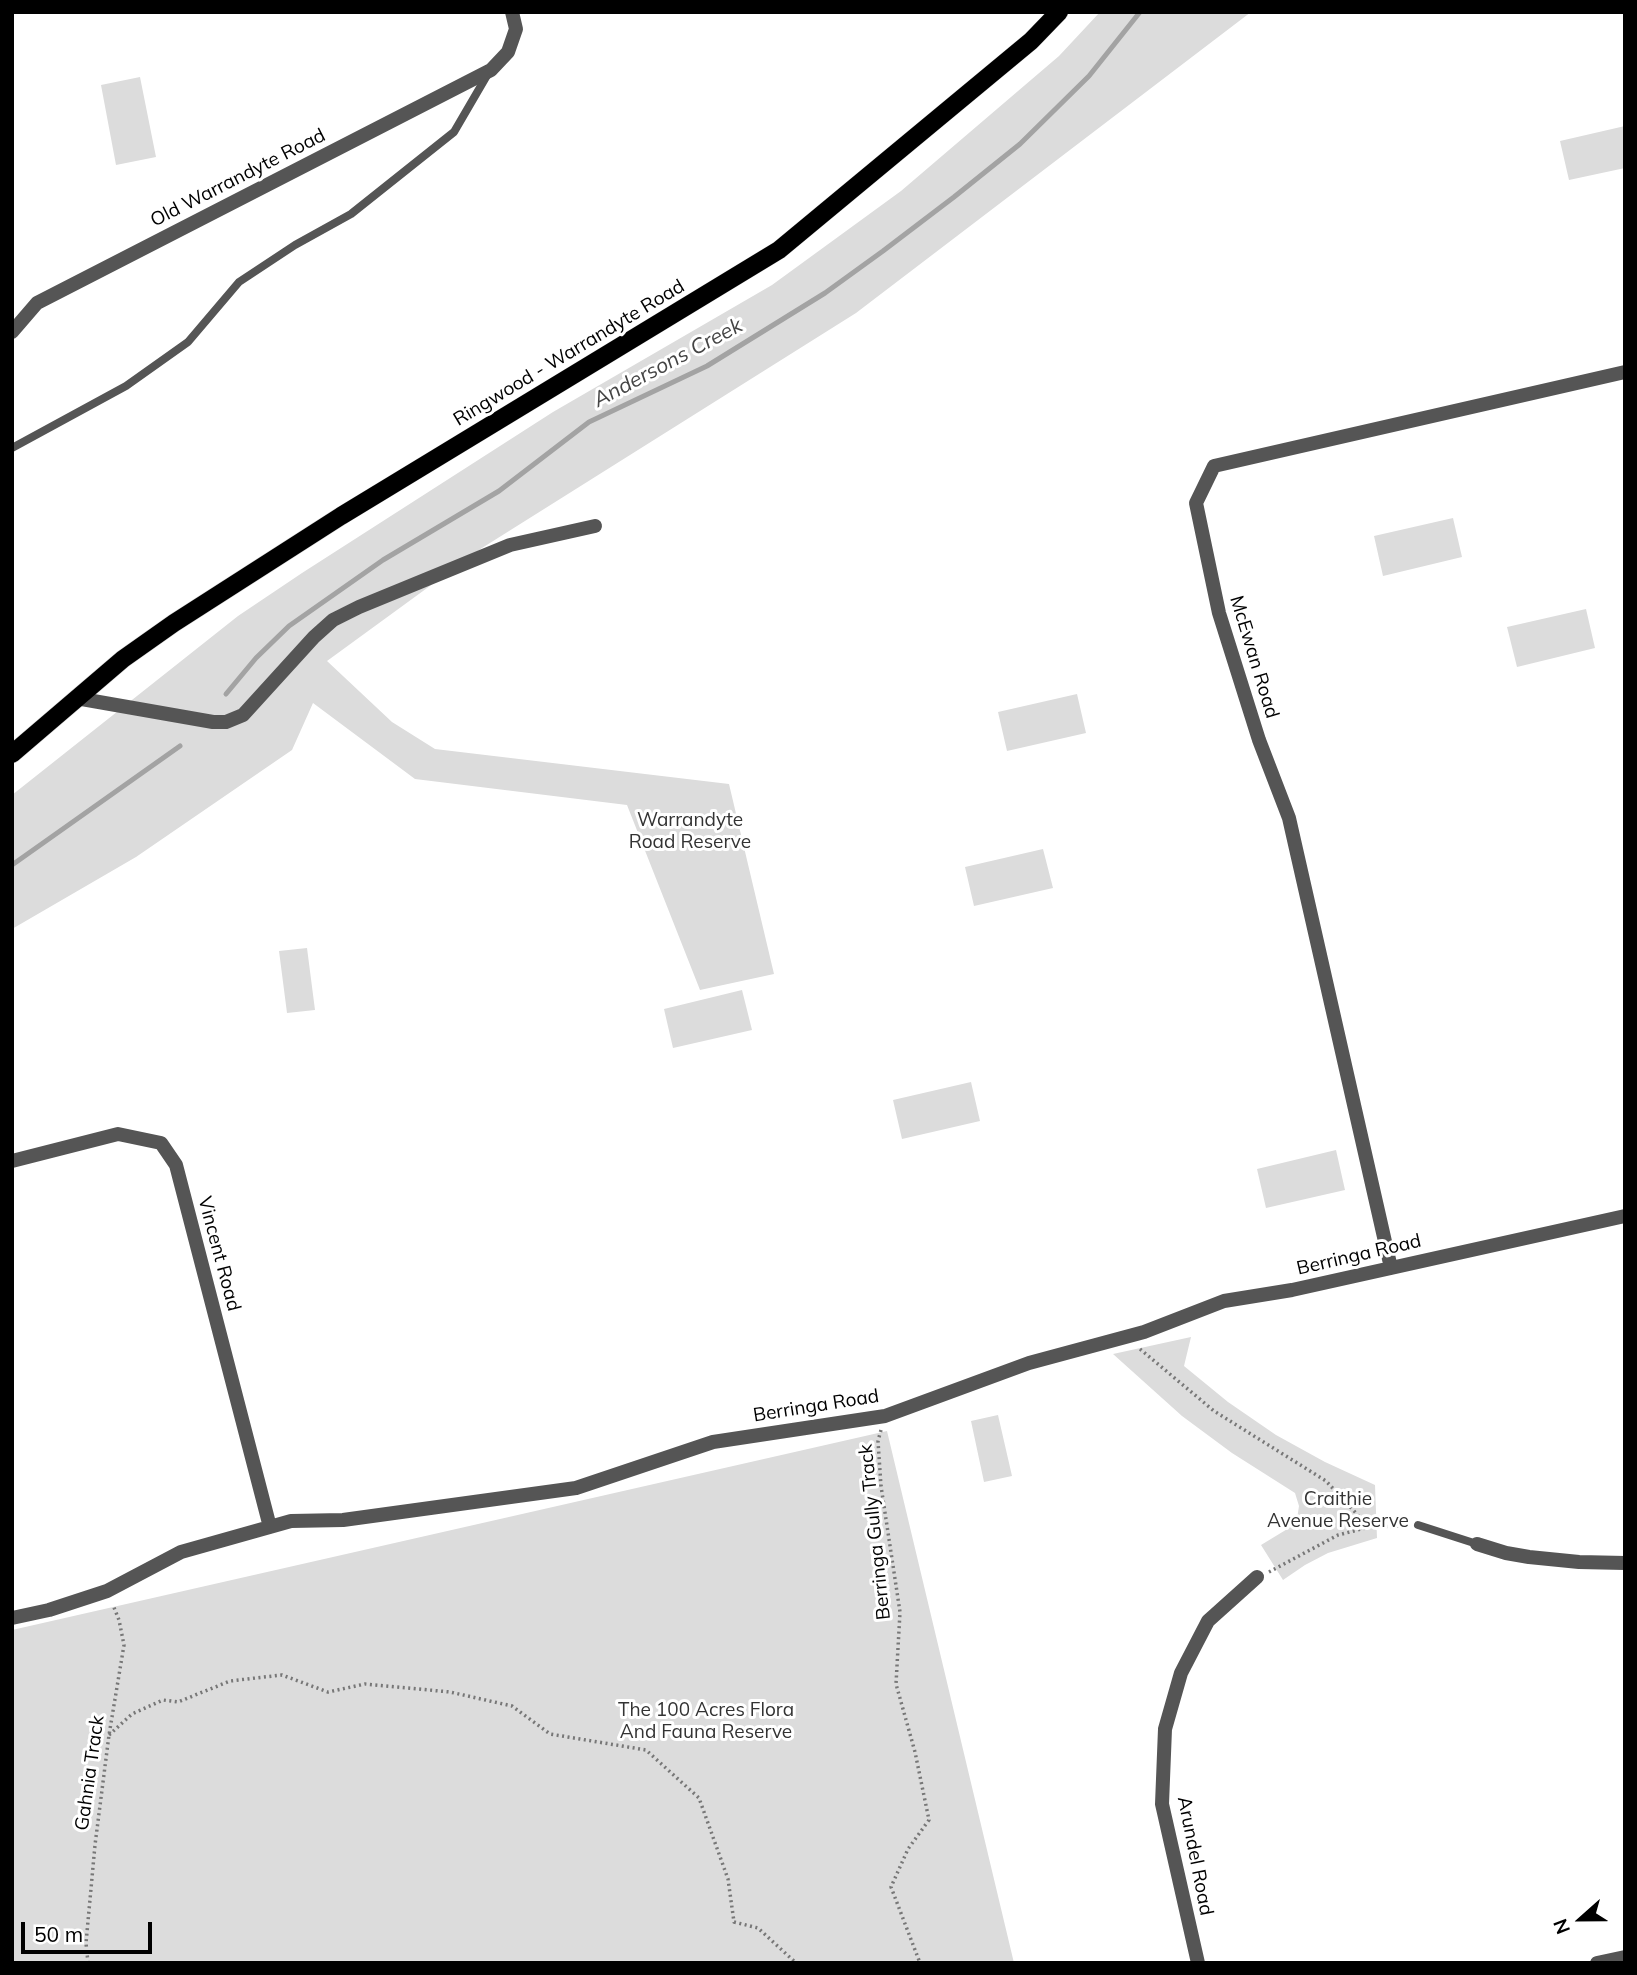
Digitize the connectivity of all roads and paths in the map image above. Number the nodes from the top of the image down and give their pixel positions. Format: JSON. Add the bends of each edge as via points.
{"nodes":[{"id":1,"x":512,"y":12,"type":"edge"},
{"id":2,"x":1059,"y":12,"type":"edge"},
{"id":3,"x":491,"y":70,"type":"junction"},
{"id":4,"x":12,"y":332,"type":"edge"},
{"id":5,"x":1625,"y":372,"type":"edge"},
{"id":6,"x":12,"y":448,"type":"edge"},
{"id":7,"x":595,"y":526,"type":"dead end"},
{"id":8,"x":76,"y":698,"type":"junction"},
{"id":9,"x":12,"y":754,"type":"edge"},
{"id":10,"x":12,"y":1160,"type":"edge"},
{"id":11,"x":1625,"y":1216,"type":"edge"},
{"id":12,"x":1391,"y":1268,"type":"junction"},
{"id":13,"x":1126,"y":1337,"type":"junction"},
{"id":14,"x":885,"y":1416,"type":"junction"},
{"id":15,"x":1418,"y":1525,"type":"joint"},
{"id":16,"x":270,"y":1527,"type":"junction"},
{"id":17,"x":1369,"y":1527,"type":"junction"},
{"id":18,"x":1477,"y":1544,"type":"joint"},
{"id":19,"x":1625,"y":1563,"type":"edge"},
{"id":20,"x":1257,"y":1577,"type":"joint"},
{"id":21,"x":107,"y":1591,"type":"junction"},
{"id":22,"x":12,"y":1618,"type":"edge"},
{"id":23,"x":109,"y":1735,"type":"junction"},
{"id":24,"x":1625,"y":1957,"type":"edge"},
{"id":25,"x":88,"y":1963,"type":"edge"},
{"id":26,"x":796,"y":1963,"type":"edge"},
{"id":27,"x":920,"y":1963,"type":"edge"},
{"id":28,"x":1198,"y":1963,"type":"edge"},
{"id":29,"x":1598,"y":1963,"type":"edge"}],
"edges":[{"from":1,"to":3,"type":"street","name":"Old Warrandyte Road","via":[[516,29],[508,52]]},
{"from":2,"to":8,"type":"main road","name":"Ringwood - Warrandyte Road","via":[[1031,41],[779,250],[341,516],[174,623]]},
{"from":3,"to":4,"type":"street","name":"Old Warrandyte Road","via":[[37,303]]},
{"from":3,"to":6,"type":"lane","name":"Old Warrandyte Road","via":[[444,141],[351,214],[239,282],[188,342],[126,386]]},
{"from":5,"to":12,"type":"street","name":"McEwan Road","via":[[1214,466],[1196,503],[1219,613],[1289,818]]},
{"from":7,"to":8,"type":"street","via":[[510,545],[333,620],[243,715],[226,722]]},
{"from":8,"to":9,"type":"main road","name":"Ringwood - Warrandyte Road"},
{"from":10,"to":16,"type":"street","name":"Vincent Road","via":[[118,1134],[161,1143],[176,1165]]},
{"from":11,"to":12,"type":"street","name":"Berringa Road"},
{"from":12,"to":13,"type":"street","name":"Berringa Road","via":[[1224,1301]]},
{"from":13,"to":14,"type":"street","name":"Berringa Road","via":[[1029,1363]]},
{"from":13,"to":17,"type":"path","via":[[1214,1411],[1326,1481]]},
{"from":14,"to":16,"type":"street","name":"Berringa Road","via":[[713,1442],[576,1488]]},
{"from":14,"to":27,"type":"path","name":"Berringa Gully Track","via":[[878,1441],[900,1612],[896,1684],[929,1820],[908,1849],[891,1887]]},
{"from":15,"to":17,"type":"path"},
{"from":15,"to":18,"type":"lane"},
{"from":16,"to":21,"type":"street","name":"Berringa Road","via":[[181,1552]]},
{"from":17,"to":20,"type":"path","via":[[1338,1535]]},
{"from":18,"to":19,"type":"street","via":[[1530,1557]]},
{"from":20,"to":28,"type":"street","name":"Arundel Road","via":[[1208,1621],[1181,1673],[1165,1729],[1162,1804]]},
{"from":21,"to":22,"type":"street","name":"Berringa Road"},
{"from":21,"to":23,"type":"path","name":"Gahnia Track","via":[[124,1645]]},
{"from":23,"to":25,"type":"path","name":"Gahnia Track","via":[[93,1859]]},
{"from":23,"to":26,"type":"path","via":[[132,1714],[163,1700],[178,1702],[230,1681],[282,1675],[328,1692],[365,1684],[450,1692],[512,1706],[550,1734],[646,1750],[699,1798],[728,1879],[734,1922],[758,1928]]},
{"from":24,"to":29,"type":"street"}]}
